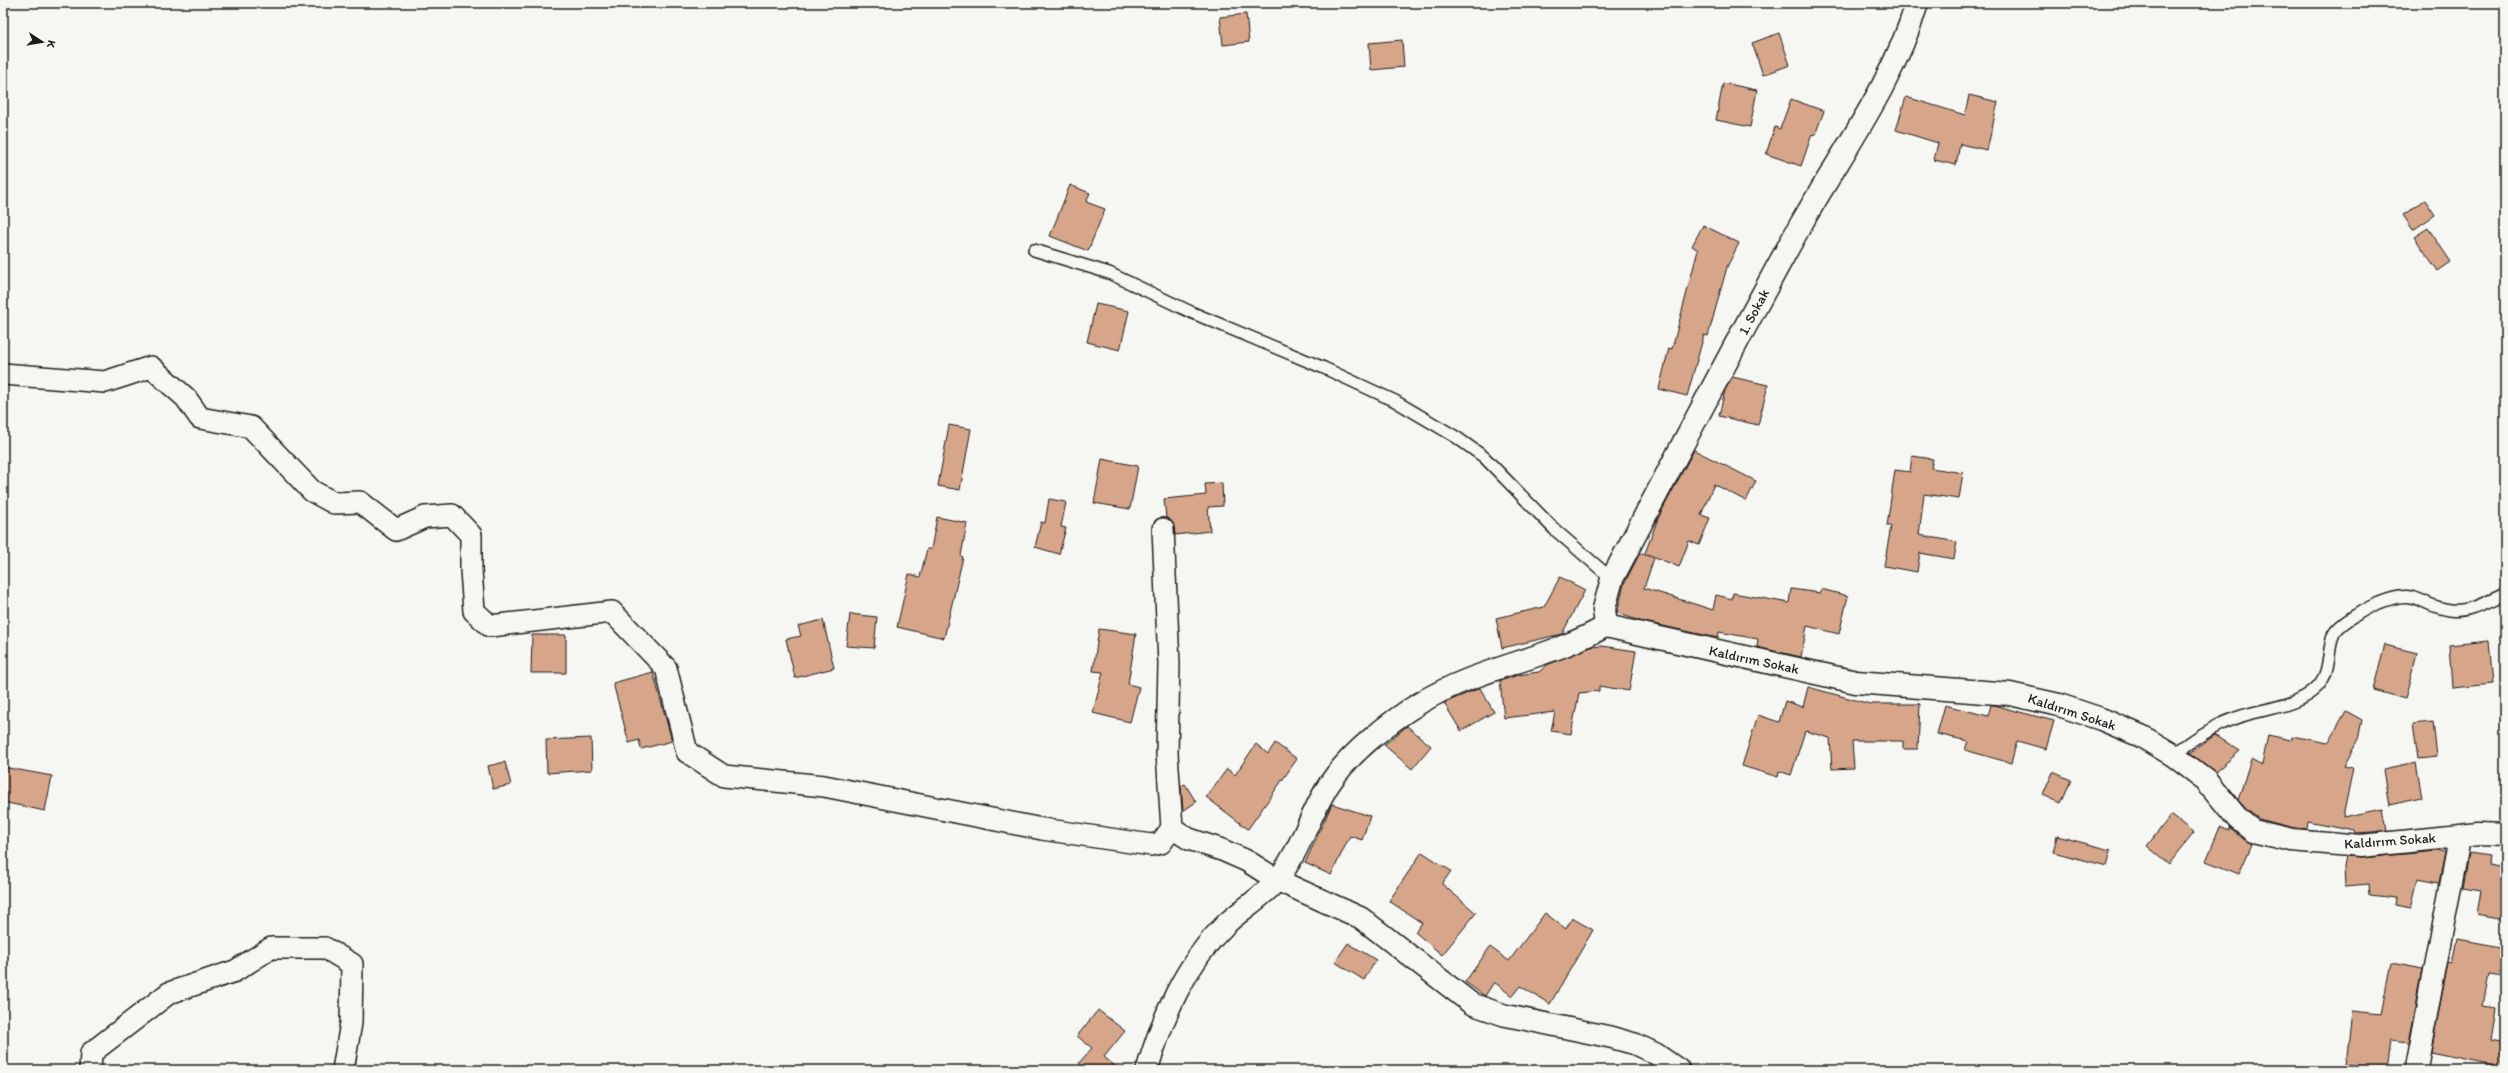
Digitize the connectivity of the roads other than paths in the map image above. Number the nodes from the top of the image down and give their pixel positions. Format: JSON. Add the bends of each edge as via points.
{"nodes":[{"id":1,"x":1917,"y":3,"type":"edge"},
{"id":2,"x":1034,"y":250,"type":"dead end"},
{"id":3,"x":3,"y":374,"type":"edge"},
{"id":4,"x":1163,"y":529,"type":"dead end"},
{"id":5,"x":1612,"y":580,"type":"junction"},
{"id":6,"x":2505,"y":594,"type":"edge"},
{"id":7,"x":1606,"y":626,"type":"junction"},
{"id":8,"x":2173,"y":755,"type":"junction"},
{"id":9,"x":1172,"y":828,"type":"junction"},
{"id":10,"x":2505,"y":835,"type":"edge"},
{"id":11,"x":2460,"y":836,"type":"junction"},
{"id":12,"x":1277,"y":880,"type":"junction"},
{"id":13,"x":90,"y":1070,"type":"edge"},
{"id":14,"x":343,"y":1070,"type":"edge"},
{"id":15,"x":1147,"y":1070,"type":"edge"},
{"id":16,"x":1679,"y":1070,"type":"edge"},
{"id":17,"x":2416,"y":1070,"type":"edge"}],
"edges":[{"from":1,"to":5,"type":"street","name":"1. Sokak","via":[[1895,62],[1881,90],[1788,248]]},
{"from":2,"to":5,"type":"lane","via":[[1109,273],[1395,401],[1456,437],[1484,457],[1554,529]]},
{"from":3,"to":9,"type":"street","via":[[105,382],[151,367],[186,398],[200,418],[251,427],[312,491],[334,504],[360,502],[396,530],[424,517],[452,515],[471,535],[470,570],[474,611],[490,626],[612,612],[666,668],[687,752],[724,776],[824,786],[1042,829],[1151,845],[1161,843]]},
{"from":4,"to":9,"type":"street","via":[[1169,664],[1167,752]]},
{"from":5,"to":7,"type":"street","name":"1. Sokak","via":[[1604,610]]},
{"from":6,"to":8,"type":"lane","via":[[2475,607],[2452,610],[2413,596],[2399,595],[2377,603],[2344,623],[2333,634],[2325,677],[2317,688],[2271,710],[2233,718],[2204,733]]},
{"from":7,"to":8,"type":"street","name":"Kaldırım Sokak","via":[[1856,682],[2010,694],[2031,698],[2101,719],[2141,736]]},
{"from":7,"to":12,"type":"street","via":[[1563,648],[1446,688],[1419,703],[1383,730],[1349,759],[1330,782]]},
{"from":8,"to":11,"type":"street","name":"Kaldırım Sokak","via":[[2206,780],[2238,819],[2253,831],[2299,841],[2361,846]]},
{"from":9,"to":12,"type":"street","via":[[1189,839],[1247,862]]},
{"from":10,"to":11,"type":"street","name":"Kaldırım Sokak"},
{"from":11,"to":17,"type":"street"},
{"from":12,"to":15,"type":"street","via":[[1227,924],[1188,972],[1170,1004]]},
{"from":12,"to":16,"type":"street","via":[[1362,918],[1472,1004],[1504,1015],[1635,1044],[1656,1054]]},
{"from":13,"to":14,"type":"street","via":[[91,1053],[169,993],[235,971],[271,948],[325,948],[352,964],[352,1023]]}]}
